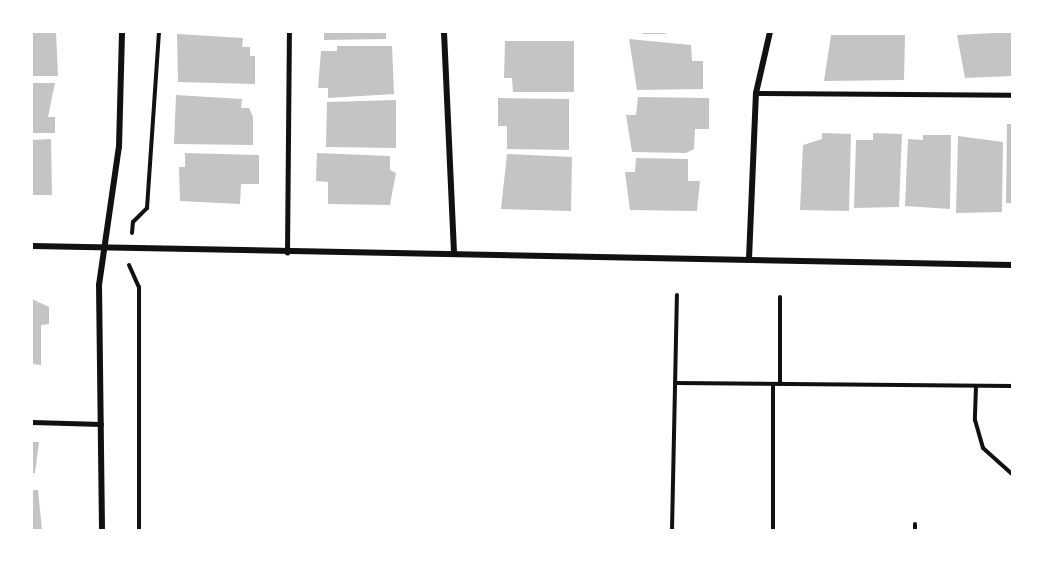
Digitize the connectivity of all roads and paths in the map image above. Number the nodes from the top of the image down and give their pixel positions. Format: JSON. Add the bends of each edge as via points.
{"nodes":[{"id":1,"x":122,"y":32,"type":"edge"},
{"id":2,"x":159,"y":32,"type":"edge"},
{"id":3,"x":289,"y":32,"type":"edge"},
{"id":4,"x":444,"y":32,"type":"edge"},
{"id":5,"x":770,"y":32,"type":"edge"},
{"id":6,"x":756,"y":93,"type":"junction"},
{"id":7,"x":1012,"y":95,"type":"edge"},
{"id":8,"x":133,"y":222,"type":"dead end"},
{"id":9,"x":32,"y":246,"type":"edge"},
{"id":10,"x":105,"y":248,"type":"junction"},
{"id":11,"x":287,"y":253,"type":"junction"},
{"id":12,"x":454,"y":253,"type":"junction"},
{"id":13,"x":749,"y":259,"type":"junction"},
{"id":14,"x":1012,"y":264,"type":"edge"},
{"id":15,"x":129,"y":271,"type":"dead end"},
{"id":16,"x":677,"y":295,"type":"dead end"},
{"id":17,"x":780,"y":297,"type":"dead end"},
{"id":18,"x":675,"y":383,"type":"junction"},
{"id":19,"x":773,"y":384,"type":"junction"},
{"id":20,"x":780,"y":384,"type":"junction"},
{"id":21,"x":976,"y":386,"type":"junction"},
{"id":22,"x":1012,"y":386,"type":"edge"},
{"id":23,"x":32,"y":422,"type":"edge"},
{"id":24,"x":101,"y":424,"type":"junction"},
{"id":25,"x":1012,"y":474,"type":"edge"},
{"id":26,"x":915,"y":524,"type":"dead end"},
{"id":27,"x":102,"y":531,"type":"edge"},
{"id":28,"x":139,"y":531,"type":"edge"},
{"id":29,"x":672,"y":531,"type":"edge"},
{"id":30,"x":773,"y":531,"type":"edge"},
{"id":31,"x":915,"y":531,"type":"edge"}],
"edges":[{"from":1,"to":10,"type":"street","via":[[118,147]]},
{"from":2,"to":8,"type":"path","via":[[147,208]]},
{"from":3,"to":11,"type":"lane"},
{"from":4,"to":12,"type":"street"},
{"from":5,"to":6,"type":"street"},
{"from":6,"to":7,"type":"lane"},
{"from":6,"to":13,"type":"street"},
{"from":9,"to":10,"type":"street"},
{"from":10,"to":11,"type":"street"},
{"from":10,"to":24,"type":"street","via":[[99,285]]},
{"from":11,"to":12,"type":"street"},
{"from":12,"to":13,"type":"street"},
{"from":13,"to":14,"type":"street"},
{"from":15,"to":28,"type":"path","via":[[139,287]]},
{"from":16,"to":18,"type":"path"},
{"from":17,"to":20,"type":"path"},
{"from":18,"to":19,"type":"path"},
{"from":18,"to":29,"type":"path"},
{"from":19,"to":20,"type":"path"},
{"from":19,"to":30,"type":"path"},
{"from":20,"to":21,"type":"path"},
{"from":21,"to":22,"type":"path"},
{"from":21,"to":25,"type":"path","via":[[975,420],[983,448]]},
{"from":23,"to":24,"type":"lane"},
{"from":24,"to":27,"type":"street"},
{"from":26,"to":31,"type":"path"}]}
